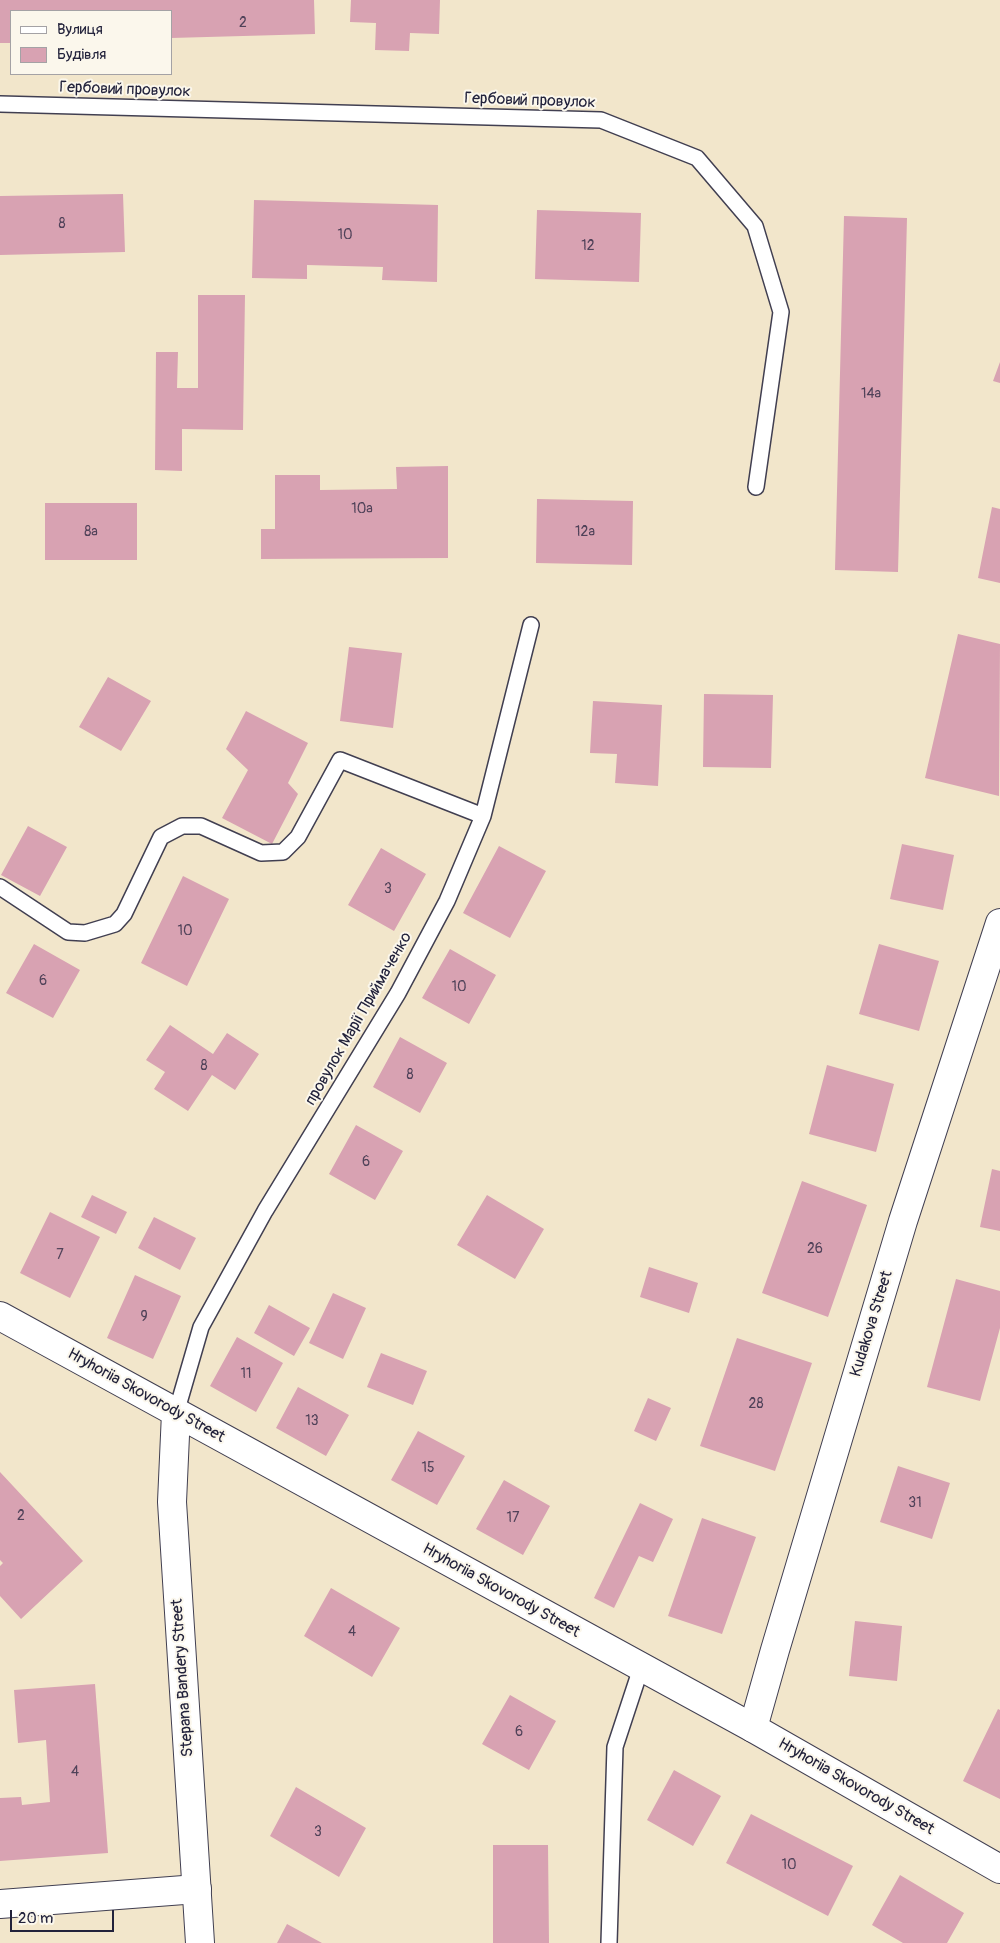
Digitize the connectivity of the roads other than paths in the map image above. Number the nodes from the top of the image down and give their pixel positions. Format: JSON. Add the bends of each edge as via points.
{"nodes":[{"id":1,"x":0,"y":104,"type":"edge"},
{"id":2,"x":756,"y":487,"type":"dead end"},
{"id":3,"x":531,"y":625,"type":"dead end"},
{"id":4,"x":483,"y":816,"type":"junction"},
{"id":5,"x":0,"y":886,"type":"edge"},
{"id":6,"x":1000,"y":923,"type":"edge"},
{"id":7,"x":0,"y":1316,"type":"edge"},
{"id":8,"x":176,"y":1413,"type":"junction"},
{"id":9,"x":641,"y":1668,"type":"junction"},
{"id":10,"x":754,"y":1728,"type":"junction"},
{"id":11,"x":1000,"y":1869,"type":"edge"},
{"id":12,"x":197,"y":1889,"type":"junction"},
{"id":13,"x":0,"y":1904,"type":"edge"},
{"id":14,"x":200,"y":1943,"type":"edge"},
{"id":15,"x":609,"y":1943,"type":"edge"}],
"edges":[{"from":1,"to":2,"type":"lane","name":"Гербовий провулок","via":[[601,120],[697,158],[755,226],[781,312]]},
{"from":3,"to":4,"type":"lane","name":"провулок Марії Приймаченко"},
{"from":4,"to":5,"type":"lane","via":[[340,760],[298,837],[283,852],[261,853],[201,826],[182,826],[161,837],[124,914],[115,924],[85,933],[68,932]]},
{"from":4,"to":8,"type":"lane","name":"провулок Марії Приймаченко","via":[[447,901],[398,993],[265,1211],[201,1326]]},
{"from":6,"to":10,"type":"street","name":"Kudakova Street","via":[[903,1221]]},
{"from":7,"to":8,"type":"street","name":"Hryhoriia Skovorody Street"},
{"from":8,"to":9,"type":"street","name":"Hryhoriia Skovorody Street"},
{"from":8,"to":12,"type":"street","name":"Stepana Bandery Street","via":[[172,1502]]},
{"from":9,"to":10,"type":"street","name":"Hryhoriia Skovorody Street"},
{"from":9,"to":15,"type":"lane","via":[[614,1747]]},
{"from":10,"to":11,"type":"street","name":"Hryhoriia Skovorody Street"},
{"from":12,"to":13,"type":"street"},
{"from":12,"to":14,"type":"street","name":"Stepana Bandery Street"}]}
